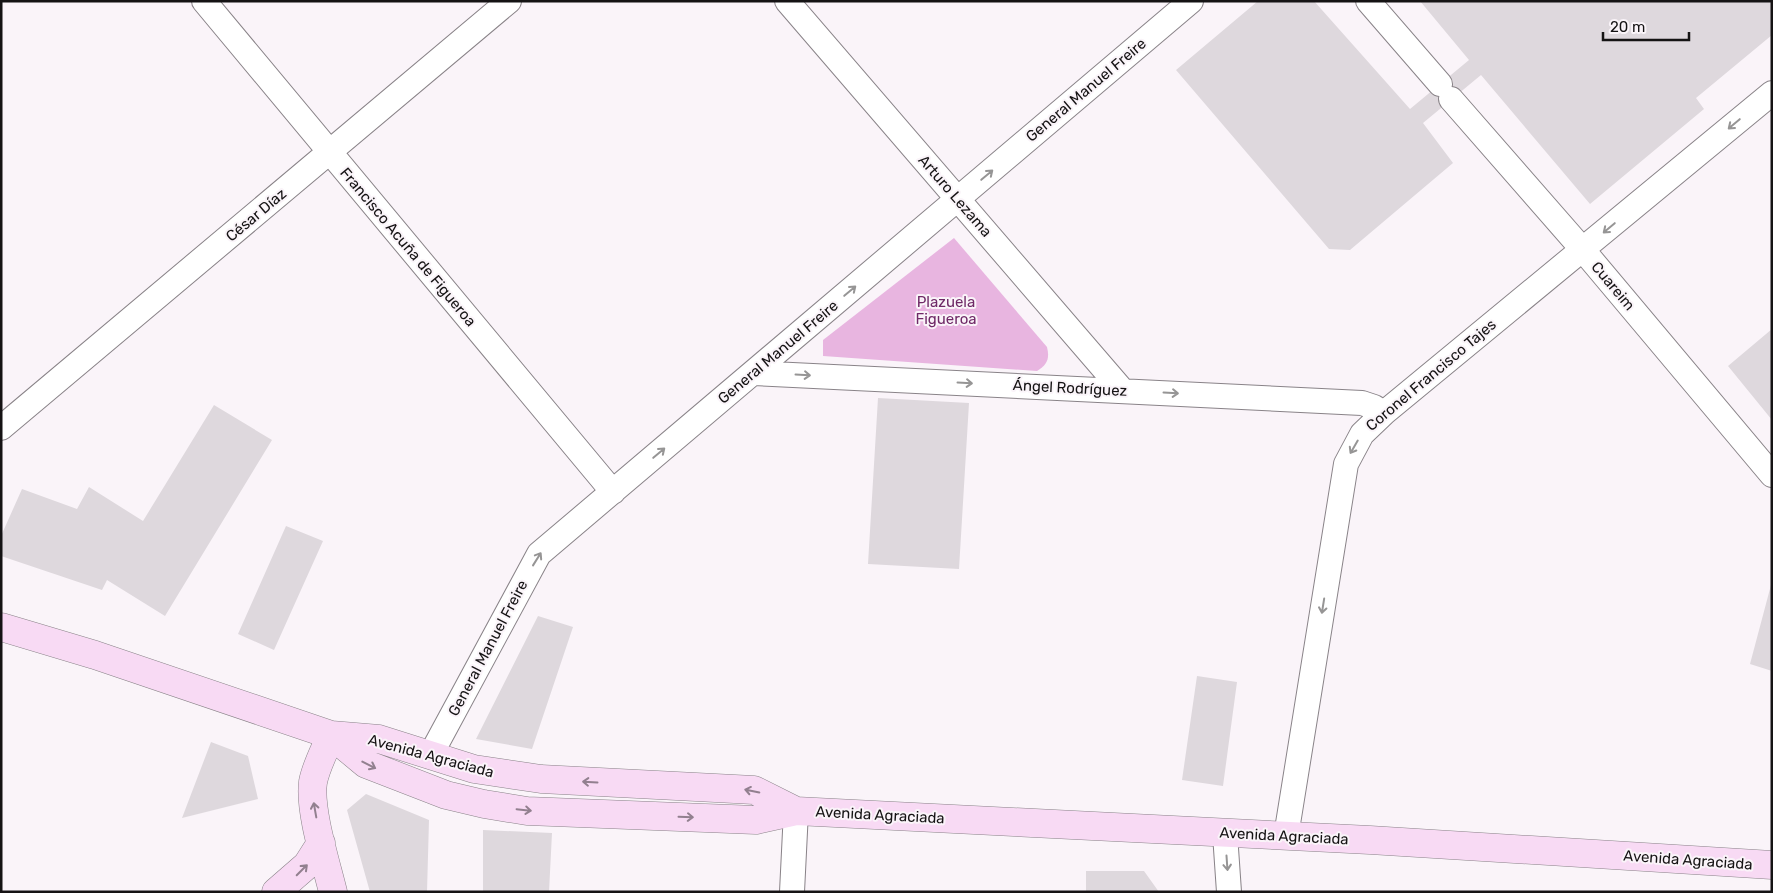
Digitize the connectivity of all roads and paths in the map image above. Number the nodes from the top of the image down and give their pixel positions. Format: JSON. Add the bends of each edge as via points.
{"nodes":[{"id":1,"x":204,"y":1,"type":"edge"},
{"id":2,"x":509,"y":1,"type":"edge"},
{"id":3,"x":787,"y":1,"type":"edge"},
{"id":4,"x":1191,"y":1,"type":"edge"},
{"id":5,"x":1368,"y":1,"type":"edge"},
{"id":6,"x":1772,"y":93,"type":"edge"},
{"id":7,"x":330,"y":153,"type":"junction"},
{"id":8,"x":958,"y":199,"type":"junction"},
{"id":9,"x":1583,"y":250,"type":"junction"},
{"id":10,"x":754,"y":373,"type":"junction"},
{"id":11,"x":1122,"y":391,"type":"junction"},
{"id":12,"x":1384,"y":413,"type":"junction"},
{"id":13,"x":1,"y":428,"type":"edge"},
{"id":14,"x":1772,"y":474,"type":"edge"},
{"id":15,"x":612,"y":492,"type":"junction"},
{"id":16,"x":1,"y":627,"type":"edge"},
{"id":17,"x":331,"y":735,"type":"junction"},
{"id":18,"x":430,"y":756,"type":"junction"},
{"id":19,"x":796,"y":811,"type":"junction"},
{"id":20,"x":1225,"y":834,"type":"junction"},
{"id":21,"x":1286,"y":836,"type":"junction"},
{"id":22,"x":321,"y":843,"type":"junction"},
{"id":23,"x":1772,"y":865,"type":"edge"},
{"id":24,"x":276,"y":892,"type":"edge"},
{"id":25,"x":333,"y":892,"type":"edge"},
{"id":26,"x":792,"y":892,"type":"edge"},
{"id":27,"x":1229,"y":892,"type":"edge"}],
"edges":[{"from":1,"to":7,"type":"street","name":"Francisco Acuña de Figueroa"},
{"from":2,"to":7,"type":"street","name":"César Díaz"},
{"from":3,"to":8,"type":"street","name":"Arturo Lezama"},
{"from":8,"to":4,"type":"street","name":"General Manuel Freire","one_way":true},
{"from":5,"to":9,"type":"street","name":"Cuareim"},
{"from":6,"to":9,"type":"street","name":"Coronel Francisco Tajes","one_way":true},
{"from":7,"to":13,"type":"street","name":"César Díaz"},
{"from":7,"to":15,"type":"street","name":"Francisco Acuña de Figueroa"},
{"from":10,"to":8,"type":"street","name":"General Manuel Freire","one_way":true},
{"from":8,"to":11,"type":"street","name":"Arturo Lezama"},
{"from":9,"to":12,"type":"street","name":"Coronel Francisco Tajes"},
{"from":9,"to":14,"type":"street","name":"Cuareim"},
{"from":10,"to":11,"type":"street","name":"Ángel Rodríguez","one_way":true},
{"from":15,"to":10,"type":"street","name":"General Manuel Freire","one_way":true},
{"from":11,"to":12,"type":"street","name":"Ángel Rodríguez","one_way":true,"via":[[1362,403]]},
{"from":12,"to":21,"type":"street","name":"Coronel Francisco Tajes","one_way":true,"via":[[1362,434],[1346,464]]},
{"from":18,"to":15,"type":"street","name":"General Manuel Freire","one_way":true,"via":[[539,554]]},
{"from":16,"to":17,"type":"main road","name":"Avenida Agraciada","via":[[95,655]]},
{"from":17,"to":18,"type":"main road","name":"Avenida Agraciada","via":[[379,739]]},
{"from":17,"to":19,"type":"main road","name":"Avenida Agraciada","one_way":true,"via":[[366,764],[446,795],[526,811],[756,820]]},
{"from":22,"to":17,"type":"main road","one_way":true,"via":[[313,782]]},
{"from":19,"to":18,"type":"main road","name":"Avenida Agraciada","one_way":true,"via":[[754,790],[541,779],[474,769]]},
{"from":19,"to":20,"type":"main road","name":"Avenida Agraciada"},
{"from":19,"to":26,"type":"street"},
{"from":20,"to":21,"type":"main road","name":"Avenida Agraciada"},
{"from":20,"to":27,"type":"street","one_way":true},
{"from":21,"to":23,"type":"main road","name":"Avenida Agraciada"},
{"from":24,"to":22,"type":"main road","one_way":true,"via":[[307,865]]},
{"from":22,"to":25,"type":"main road"}]}
